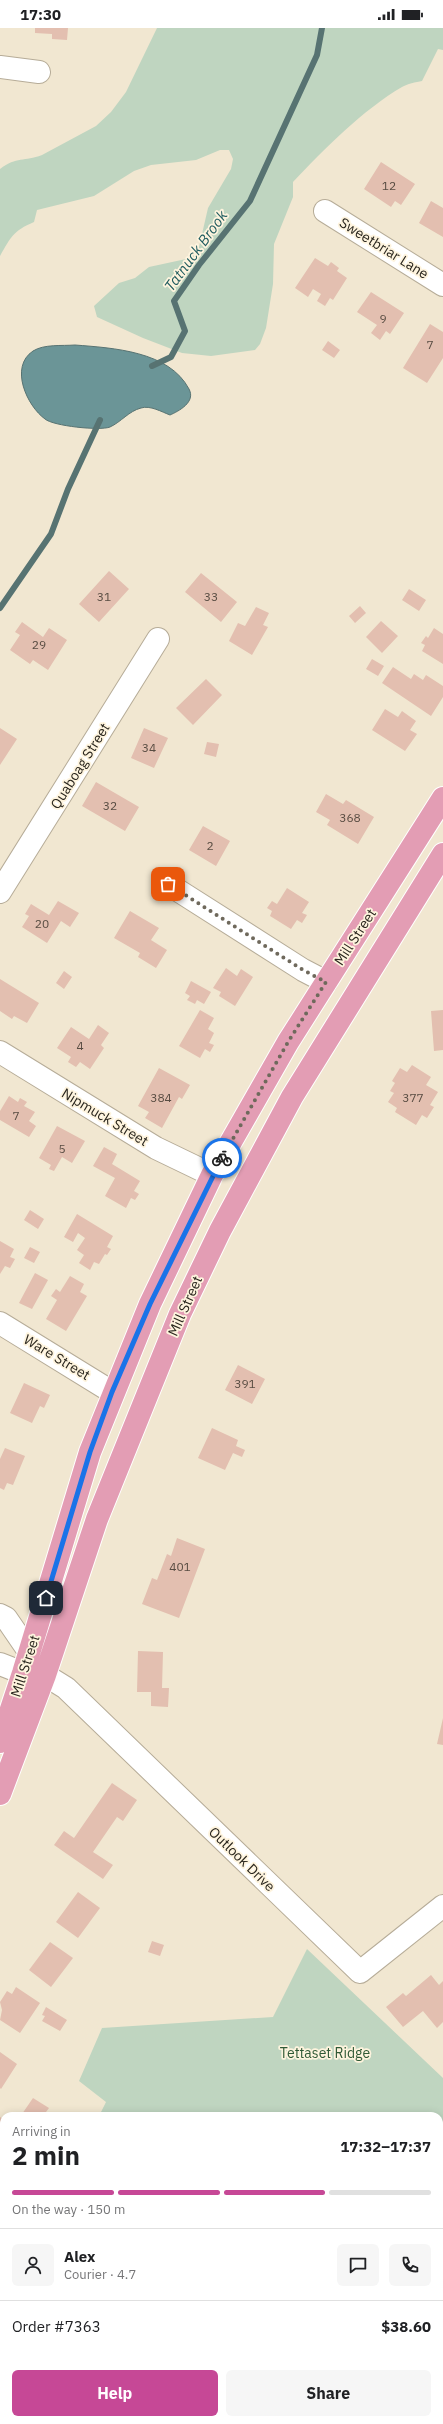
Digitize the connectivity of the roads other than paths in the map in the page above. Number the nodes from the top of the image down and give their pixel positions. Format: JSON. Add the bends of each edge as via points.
{"nodes":[{"id":1,"x":0,"y":68,"type":"edge"},
{"id":2,"x":40,"y":72,"type":"dead end"},
{"id":3,"x":325,"y":210,"type":"dead end"},
{"id":4,"x":443,"y":285,"type":"edge"},
{"id":5,"x":158,"y":639,"type":"dead end"},
{"id":6,"x":443,"y":798,"type":"edge"},
{"id":7,"x":443,"y":854,"type":"edge"},
{"id":8,"x":168,"y":884,"type":"dead end"},
{"id":9,"x":0,"y":892,"type":"edge"},
{"id":10,"x":326,"y":982,"type":"junction"},
{"id":11,"x":0,"y":1052,"type":"edge"},
{"id":12,"x":212,"y":1175,"type":"junction"},
{"id":13,"x":0,"y":1323,"type":"edge"},
{"id":14,"x":112,"y":1392,"type":"junction"},
{"id":15,"x":0,"y":1616,"type":"edge"},
{"id":16,"x":30,"y":1652,"type":"junction"},
{"id":17,"x":0,"y":1664,"type":"edge"},
{"id":18,"x":24,"y":1673,"type":"junction"},
{"id":19,"x":45,"y":1675,"type":"junction"},
{"id":20,"x":0,"y":1742,"type":"edge"},
{"id":21,"x":0,"y":1794,"type":"edge"},
{"id":22,"x":443,"y":1906,"type":"edge"}],
"edges":[{"from":1,"to":2,"type":"street"},
{"from":3,"to":4,"type":"street","name":"Sweetbriar Lane"},
{"from":5,"to":9,"type":"street","name":"Quaboag Street"},
{"from":6,"to":10,"type":"main road","name":"Mill Street"},
{"from":7,"to":19,"type":"main road","name":"Mill Street","via":[[292,1098],[224,1224],[180,1314],[97,1520]]},
{"from":8,"to":10,"type":"street"},
{"from":10,"to":12,"type":"main road","name":"Mill Street","via":[[288,1042]]},
{"from":11,"to":12,"type":"street","name":"Nipmuck Street","via":[[156,1148]]},
{"from":12,"to":14,"type":"main road","name":"Mill Street","via":[[150,1304]]},
{"from":13,"to":14,"type":"street","name":"Ware Street"},
{"from":14,"to":16,"type":"main road","name":"Mill Street","via":[[90,1452]]},
{"from":15,"to":16,"type":"street","via":[[6,1618]]},
{"from":16,"to":18,"type":"main road","name":"Mill Street"},
{"from":16,"to":19,"type":"street"},
{"from":17,"to":18,"type":"street"},
{"from":18,"to":19,"type":"street"},
{"from":18,"to":20,"type":"main road","name":"Mill Street"},
{"from":19,"to":21,"type":"main road","name":"Mill Street"},
{"from":19,"to":22,"type":"street","name":"Outlook Drive","via":[[66,1688],[360,1972]]}]}
